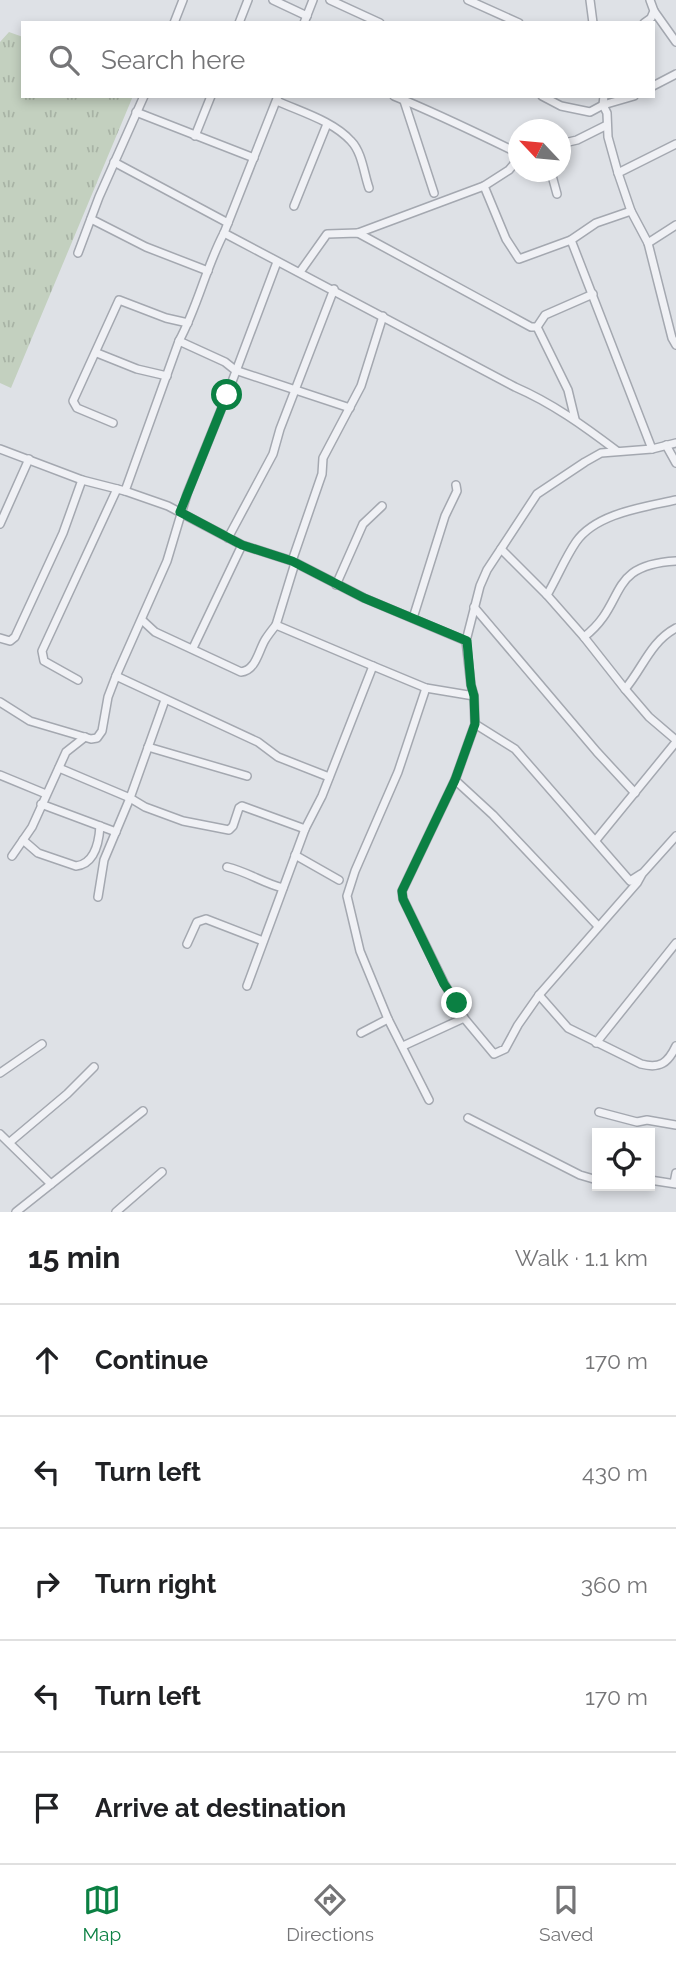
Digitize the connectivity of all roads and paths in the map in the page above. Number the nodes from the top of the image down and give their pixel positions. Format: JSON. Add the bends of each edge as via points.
{"nodes":[{"id":1,"x":183,"y":0,"type":"edge"},
{"id":2,"x":248,"y":0,"type":"edge"},
{"id":3,"x":273,"y":0,"type":"edge"},
{"id":4,"x":313,"y":0,"type":"edge"},
{"id":5,"x":330,"y":0,"type":"edge"},
{"id":6,"x":468,"y":0,"type":"edge"},
{"id":7,"x":590,"y":0,"type":"edge"},
{"id":8,"x":650,"y":0,"type":"edge"},
{"id":9,"x":654,"y":11,"type":"junction"},
{"id":10,"x":305,"y":19,"type":"edge"},
{"id":11,"x":175,"y":21,"type":"edge"},
{"id":12,"x":240,"y":21,"type":"edge"},
{"id":13,"x":376,"y":21,"type":"edge"},
{"id":14,"x":515,"y":21,"type":"edge"},
{"id":15,"x":593,"y":21,"type":"edge"},
{"id":16,"x":647,"y":21,"type":"edge"},
{"id":17,"x":676,"y":42,"type":"edge"},
{"id":18,"x":676,"y":74,"type":"edge"},
{"id":19,"x":655,"y":85,"type":"edge"},
{"id":20,"x":143,"y":98,"type":"edge"},
{"id":21,"x":210,"y":98,"type":"edge"},
{"id":22,"x":399,"y":98,"type":"edge"},
{"id":23,"x":546,"y":98,"type":"edge"},
{"id":24,"x":622,"y":98,"type":"edge"},
{"id":25,"x":277,"y":99,"type":"edge"},
{"id":26,"x":404,"y":100,"type":"junction"},
{"id":27,"x":604,"y":101,"type":"edge"},
{"id":28,"x":136,"y":112,"type":"junction"},
{"id":29,"x":327,"y":124,"type":"junction"},
{"id":30,"x":607,"y":125,"type":"junction"},
{"id":31,"x":195,"y":136,"type":"junction"},
{"id":32,"x":571,"y":142,"type":"edge"},
{"id":33,"x":676,"y":144,"type":"edge"},
{"id":34,"x":508,"y":148,"type":"edge"},
{"id":35,"x":254,"y":158,"type":"junction"},
{"id":36,"x":114,"y":162,"type":"junction"},
{"id":37,"x":508,"y":171,"type":"edge"},
{"id":38,"x":618,"y":173,"type":"junction"},
{"id":39,"x":554,"y":182,"type":"edge"},
{"id":40,"x":484,"y":187,"type":"junction"},
{"id":41,"x":369,"y":188,"type":"dead end"},
{"id":42,"x":434,"y":192,"type":"dead end"},
{"id":43,"x":557,"y":194,"type":"dead end"},
{"id":44,"x":294,"y":206,"type":"dead end"},
{"id":45,"x":631,"y":211,"type":"junction"},
{"id":46,"x":91,"y":219,"type":"junction"},
{"id":47,"x":228,"y":223,"type":"junction"},
{"id":48,"x":676,"y":225,"type":"edge"},
{"id":49,"x":224,"y":233,"type":"junction"},
{"id":50,"x":358,"y":233,"type":"junction"},
{"id":51,"x":572,"y":240,"type":"junction"},
{"id":52,"x":648,"y":243,"type":"junction"},
{"id":53,"x":78,"y":253,"type":"dead end"},
{"id":54,"x":277,"y":261,"type":"junction"},
{"id":55,"x":208,"y":271,"type":"junction"},
{"id":56,"x":300,"y":272,"type":"junction"},
{"id":57,"x":334,"y":289,"type":"junction"},
{"id":58,"x":593,"y":294,"type":"junction"},
{"id":59,"x":383,"y":316,"type":"junction"},
{"id":60,"x":188,"y":323,"type":"junction"},
{"id":61,"x":537,"y":327,"type":"junction"},
{"id":62,"x":179,"y":341,"type":"junction"},
{"id":63,"x":676,"y":345,"type":"edge"},
{"id":64,"x":97,"y":353,"type":"junction"},
{"id":65,"x":236,"y":370,"type":"junction"},
{"id":66,"x":167,"y":376,"type":"junction"},
{"id":67,"x":295,"y":391,"type":"junction"},
{"id":68,"x":350,"y":408,"type":"junction"},
{"id":69,"x":575,"y":419,"type":"junction"},
{"id":70,"x":113,"y":423,"type":"dead end"},
{"id":71,"x":676,"y":443,"type":"edge"},
{"id":72,"x":666,"y":445,"type":"junction"},
{"id":73,"x":0,"y":449,"type":"edge"},
{"id":74,"x":652,"y":449,"type":"junction"},
{"id":75,"x":617,"y":451,"type":"junction"},
{"id":76,"x":29,"y":459,"type":"junction"},
{"id":77,"x":676,"y":463,"type":"edge"},
{"id":78,"x":82,"y":480,"type":"junction"},
{"id":79,"x":456,"y":485,"type":"dead end"},
{"id":80,"x":121,"y":490,"type":"junction"},
{"id":81,"x":676,"y":500,"type":"edge"},
{"id":82,"x":382,"y":506,"type":"dead end"},
{"id":83,"x":2,"y":512,"type":"edge"},
{"id":84,"x":180,"y":512,"type":"junction"},
{"id":85,"x":0,"y":524,"type":"edge"},
{"id":86,"x":228,"y":538,"type":"junction"},
{"id":87,"x":242,"y":545,"type":"junction"},
{"id":88,"x":501,"y":549,"type":"junction"},
{"id":89,"x":676,"y":561,"type":"edge"},
{"id":90,"x":294,"y":562,"type":"junction"},
{"id":91,"x":336,"y":584,"type":"junction"},
{"id":92,"x":547,"y":595,"type":"junction"},
{"id":93,"x":474,"y":607,"type":"junction"},
{"id":94,"x":413,"y":618,"type":"junction"},
{"id":95,"x":142,"y":620,"type":"junction"},
{"id":96,"x":276,"y":625,"type":"junction"},
{"id":97,"x":676,"y":628,"type":"edge"},
{"id":98,"x":584,"y":637,"type":"junction"},
{"id":99,"x":0,"y":638,"type":"edge"},
{"id":100,"x":467,"y":641,"type":"junction"},
{"id":101,"x":193,"y":648,"type":"junction"},
{"id":102,"x":373,"y":666,"type":"junction"},
{"id":103,"x":116,"y":676,"type":"junction"},
{"id":104,"x":78,"y":680,"type":"dead end"},
{"id":105,"x":426,"y":688,"type":"junction"},
{"id":106,"x":625,"y":689,"type":"junction"},
{"id":107,"x":474,"y":696,"type":"junction"},
{"id":108,"x":165,"y":700,"type":"junction"},
{"id":109,"x":0,"y":702,"type":"edge"},
{"id":110,"x":475,"y":724,"type":"junction"},
{"id":111,"x":85,"y":737,"type":"junction"},
{"id":112,"x":676,"y":741,"type":"edge"},
{"id":113,"x":148,"y":747,"type":"junction"},
{"id":114,"x":59,"y":768,"type":"junction"},
{"id":115,"x":0,"y":775,"type":"edge"},
{"id":116,"x":247,"y":776,"type":"dead end"},
{"id":117,"x":329,"y":777,"type":"junction"},
{"id":118,"x":455,"y":780,"type":"junction"},
{"id":119,"x":635,"y":793,"type":"junction"},
{"id":120,"x":46,"y":794,"type":"junction"},
{"id":121,"x":131,"y":798,"type":"junction"},
{"id":122,"x":41,"y":804,"type":"junction"},
{"id":123,"x":100,"y":826,"type":"junction"},
{"id":124,"x":305,"y":829,"type":"junction"},
{"id":125,"x":116,"y":832,"type":"junction"},
{"id":126,"x":675,"y":838,"type":"edge"},
{"id":127,"x":23,"y":840,"type":"junction"},
{"id":128,"x":596,"y":841,"type":"junction"},
{"id":129,"x":295,"y":855,"type":"junction"},
{"id":130,"x":12,"y":856,"type":"dead end"},
{"id":131,"x":227,"y":867,"type":"dead end"},
{"id":132,"x":642,"y":874,"type":"junction"},
{"id":133,"x":339,"y":880,"type":"dead end"},
{"id":134,"x":283,"y":888,"type":"junction"},
{"id":135,"x":97,"y":897,"type":"dead end"},
{"id":136,"x":598,"y":926,"type":"junction"},
{"id":137,"x":263,"y":941,"type":"junction"},
{"id":138,"x":676,"y":943,"type":"edge"},
{"id":139,"x":187,"y":944,"type":"dead end"},
{"id":140,"x":247,"y":986,"type":"dead end"},
{"id":141,"x":539,"y":995,"type":"junction"},
{"id":142,"x":464,"y":1018,"type":"junction"},
{"id":143,"x":388,"y":1020,"type":"junction"},
{"id":144,"x":361,"y":1033,"type":"dead end"},
{"id":145,"x":596,"y":1043,"type":"junction"},
{"id":146,"x":42,"y":1044,"type":"dead end"},
{"id":147,"x":403,"y":1046,"type":"junction"},
{"id":148,"x":676,"y":1046,"type":"edge"},
{"id":149,"x":673,"y":1059,"type":"edge"},
{"id":150,"x":94,"y":1067,"type":"dead end"},
{"id":151,"x":0,"y":1073,"type":"edge"},
{"id":152,"x":429,"y":1100,"type":"dead end"},
{"id":153,"x":143,"y":1111,"type":"dead end"},
{"id":154,"x":599,"y":1112,"type":"dead end"},
{"id":155,"x":468,"y":1118,"type":"dead end"},
{"id":156,"x":676,"y":1125,"type":"edge"},
{"id":157,"x":0,"y":1134,"type":"edge"},
{"id":158,"x":10,"y":1142,"type":"junction"},
{"id":159,"x":162,"y":1172,"type":"dead end"},
{"id":160,"x":676,"y":1173,"type":"edge"},
{"id":161,"x":592,"y":1179,"type":"edge"},
{"id":162,"x":655,"y":1181,"type":"edge"},
{"id":163,"x":51,"y":1184,"type":"junction"},
{"id":164,"x":675,"y":1184,"type":"edge"},
{"id":165,"x":16,"y":1212,"type":"edge"},
{"id":166,"x":116,"y":1212,"type":"edge"}],
"edges":[{"from":1,"to":11,"type":"street"},
{"from":2,"to":12,"type":"street"},
{"from":3,"to":10,"type":"street"},
{"from":4,"to":10,"type":"street"},
{"from":5,"to":13,"type":"street"},
{"from":6,"to":14,"type":"street"},
{"from":7,"to":15,"type":"street"},
{"from":8,"to":9,"type":"street"},
{"from":9,"to":16,"type":"street"},
{"from":9,"to":17,"type":"street"},
{"from":18,"to":19,"type":"street"},
{"from":20,"to":28,"type":"street"},
{"from":21,"to":31,"type":"street"},
{"from":22,"to":26,"type":"street"},
{"from":23,"to":27,"type":"street","via":[[590,112]]},
{"from":24,"to":27,"type":"street"},
{"from":25,"to":29,"type":"street"},
{"from":25,"to":35,"type":"street"},
{"from":26,"to":34,"type":"street"},
{"from":26,"to":42,"type":"street"},
{"from":27,"to":30,"type":"street"},
{"from":28,"to":31,"type":"street"},
{"from":28,"to":36,"type":"street"},
{"from":29,"to":41,"type":"street","via":[[353,143]]},
{"from":29,"to":44,"type":"street"},
{"from":30,"to":32,"type":"street"},
{"from":30,"to":38,"type":"street"},
{"from":31,"to":35,"type":"street"},
{"from":33,"to":38,"type":"street"},
{"from":35,"to":47,"type":"street"},
{"from":36,"to":46,"type":"street"},
{"from":36,"to":47,"type":"street"},
{"from":37,"to":40,"type":"street"},
{"from":38,"to":45,"type":"street"},
{"from":39,"to":43,"type":"street"},
{"from":40,"to":50,"type":"street"},
{"from":40,"to":51,"type":"street","via":[[519,259]]},
{"from":45,"to":51,"type":"street","via":[[596,223]]},
{"from":45,"to":52,"type":"street"},
{"from":46,"to":53,"type":"street"},
{"from":46,"to":55,"type":"street"},
{"from":47,"to":49,"type":"street"},
{"from":48,"to":52,"type":"street"},
{"from":49,"to":54,"type":"street"},
{"from":49,"to":55,"type":"street"},
{"from":50,"to":56,"type":"street","via":[[327,234]]},
{"from":50,"to":61,"type":"street"},
{"from":51,"to":58,"type":"street"},
{"from":52,"to":63,"type":"street"},
{"from":54,"to":56,"type":"street"},
{"from":54,"to":65,"type":"street"},
{"from":55,"to":60,"type":"street"},
{"from":56,"to":57,"type":"street"},
{"from":57,"to":59,"type":"street"},
{"from":57,"to":67,"type":"street"},
{"from":58,"to":61,"type":"street","via":[[545,315]]},
{"from":58,"to":74,"type":"street"},
{"from":59,"to":68,"type":"street"},
{"from":59,"to":69,"type":"street"},
{"from":60,"to":62,"type":"street"},
{"from":60,"to":64,"type":"street","via":[[119,300]]},
{"from":61,"to":69,"type":"street","via":[[568,390]]},
{"from":62,"to":65,"type":"street"},
{"from":62,"to":66,"type":"street"},
{"from":64,"to":66,"type":"street"},
{"from":64,"to":70,"type":"street","via":[[73,401],[77,408]]},
{"from":65,"to":67,"type":"street"},
{"from":65,"to":84,"type":"street"},
{"from":66,"to":80,"type":"street"},
{"from":67,"to":68,"type":"street"},
{"from":67,"to":86,"type":"street","via":[[273,454]]},
{"from":68,"to":90,"type":"street","via":[[323,458]]},
{"from":69,"to":75,"type":"street"},
{"from":71,"to":72,"type":"street"},
{"from":72,"to":74,"type":"street"},
{"from":72,"to":77,"type":"street"},
{"from":73,"to":76,"type":"street"},
{"from":74,"to":75,"type":"street"},
{"from":75,"to":88,"type":"street","via":[[601,453],[537,494]]},
{"from":76,"to":78,"type":"street"},
{"from":76,"to":83,"type":"street"},
{"from":78,"to":80,"type":"street"},
{"from":78,"to":99,"type":"street","via":[[16,637],[10,641]]},
{"from":79,"to":94,"type":"street"},
{"from":80,"to":84,"type":"street"},
{"from":80,"to":104,"type":"street","via":[[42,651],[44,661]]},
{"from":81,"to":92,"type":"street","via":[[622,512],[589,529],[577,540]]},
{"from":82,"to":91,"type":"street","via":[[363,524]]},
{"from":83,"to":85,"type":"street"},
{"from":84,"to":86,"type":"street"},
{"from":84,"to":95,"type":"street","via":[[167,561]]},
{"from":86,"to":87,"type":"street"},
{"from":87,"to":90,"type":"street"},
{"from":87,"to":101,"type":"street"},
{"from":88,"to":92,"type":"street"},
{"from":88,"to":93,"type":"street","via":[[487,570]]},
{"from":89,"to":98,"type":"street","via":[[635,569],[597,627]]},
{"from":90,"to":91,"type":"street"},
{"from":90,"to":96,"type":"street"},
{"from":91,"to":94,"type":"street"},
{"from":92,"to":98,"type":"street"},
{"from":93,"to":100,"type":"street"},
{"from":93,"to":119,"type":"street"},
{"from":94,"to":100,"type":"street"},
{"from":95,"to":101,"type":"street","via":[[155,632]]},
{"from":95,"to":103,"type":"street"},
{"from":96,"to":101,"type":"street","via":[[246,672]]},
{"from":96,"to":102,"type":"street"},
{"from":97,"to":106,"type":"street","via":[[658,640]]},
{"from":98,"to":106,"type":"street"},
{"from":100,"to":107,"type":"street"},
{"from":102,"to":105,"type":"street"},
{"from":102,"to":117,"type":"street"},
{"from":103,"to":108,"type":"street"},
{"from":103,"to":111,"type":"street","via":[[102,731],[97,738]]},
{"from":105,"to":107,"type":"street"},
{"from":105,"to":143,"type":"street","via":[[348,896],[360,951]]},
{"from":106,"to":112,"type":"street"},
{"from":107,"to":110,"type":"street"},
{"from":108,"to":113,"type":"street"},
{"from":108,"to":117,"type":"street","via":[[258,742],[278,757]]},
{"from":109,"to":111,"type":"street","via":[[30,721]]},
{"from":110,"to":118,"type":"street"},
{"from":110,"to":128,"type":"street","via":[[515,750]]},
{"from":111,"to":114,"type":"street","via":[[66,752]]},
{"from":112,"to":119,"type":"street"},
{"from":113,"to":116,"type":"street"},
{"from":113,"to":121,"type":"street"},
{"from":114,"to":120,"type":"street"},
{"from":114,"to":121,"type":"street"},
{"from":115,"to":120,"type":"street"},
{"from":117,"to":124,"type":"street"},
{"from":118,"to":136,"type":"street"},
{"from":118,"to":142,"type":"street","via":[[402,891]]},
{"from":119,"to":128,"type":"street"},
{"from":120,"to":122,"type":"street"},
{"from":121,"to":124,"type":"street","via":[[183,821],[229,831],[242,806]]},
{"from":121,"to":125,"type":"street"},
{"from":122,"to":123,"type":"street"},
{"from":122,"to":127,"type":"street"},
{"from":123,"to":125,"type":"street"},
{"from":123,"to":127,"type":"street","via":[[95,851],[82,866],[38,853]]},
{"from":124,"to":129,"type":"street"},
{"from":125,"to":135,"type":"street","via":[[104,860]]},
{"from":126,"to":132,"type":"street"},
{"from":127,"to":130,"type":"street"},
{"from":128,"to":132,"type":"street","via":[[630,881]]},
{"from":129,"to":133,"type":"street"},
{"from":129,"to":134,"type":"street"},
{"from":131,"to":134,"type":"street"},
{"from":132,"to":136,"type":"street"},
{"from":134,"to":137,"type":"street"},
{"from":136,"to":141,"type":"street"},
{"from":137,"to":139,"type":"street","via":[[206,919],[198,922]]},
{"from":137,"to":140,"type":"street"},
{"from":138,"to":145,"type":"street"},
{"from":141,"to":142,"type":"street","via":[[505,1049],[494,1054]]},
{"from":141,"to":145,"type":"street","via":[[568,1028]]},
{"from":142,"to":147,"type":"street"},
{"from":143,"to":144,"type":"street"},
{"from":143,"to":147,"type":"street"},
{"from":145,"to":149,"type":"street","via":[[652,1067]]},
{"from":146,"to":151,"type":"street"},
{"from":147,"to":152,"type":"street"},
{"from":148,"to":149,"type":"street"},
{"from":150,"to":158,"type":"street"},
{"from":153,"to":163,"type":"street"},
{"from":154,"to":156,"type":"street","via":[[637,1122]]},
{"from":155,"to":161,"type":"street"},
{"from":157,"to":158,"type":"street"},
{"from":158,"to":163,"type":"street"},
{"from":159,"to":166,"type":"street"},
{"from":160,"to":164,"type":"street"},
{"from":162,"to":164,"type":"street"},
{"from":163,"to":165,"type":"street"}]}
